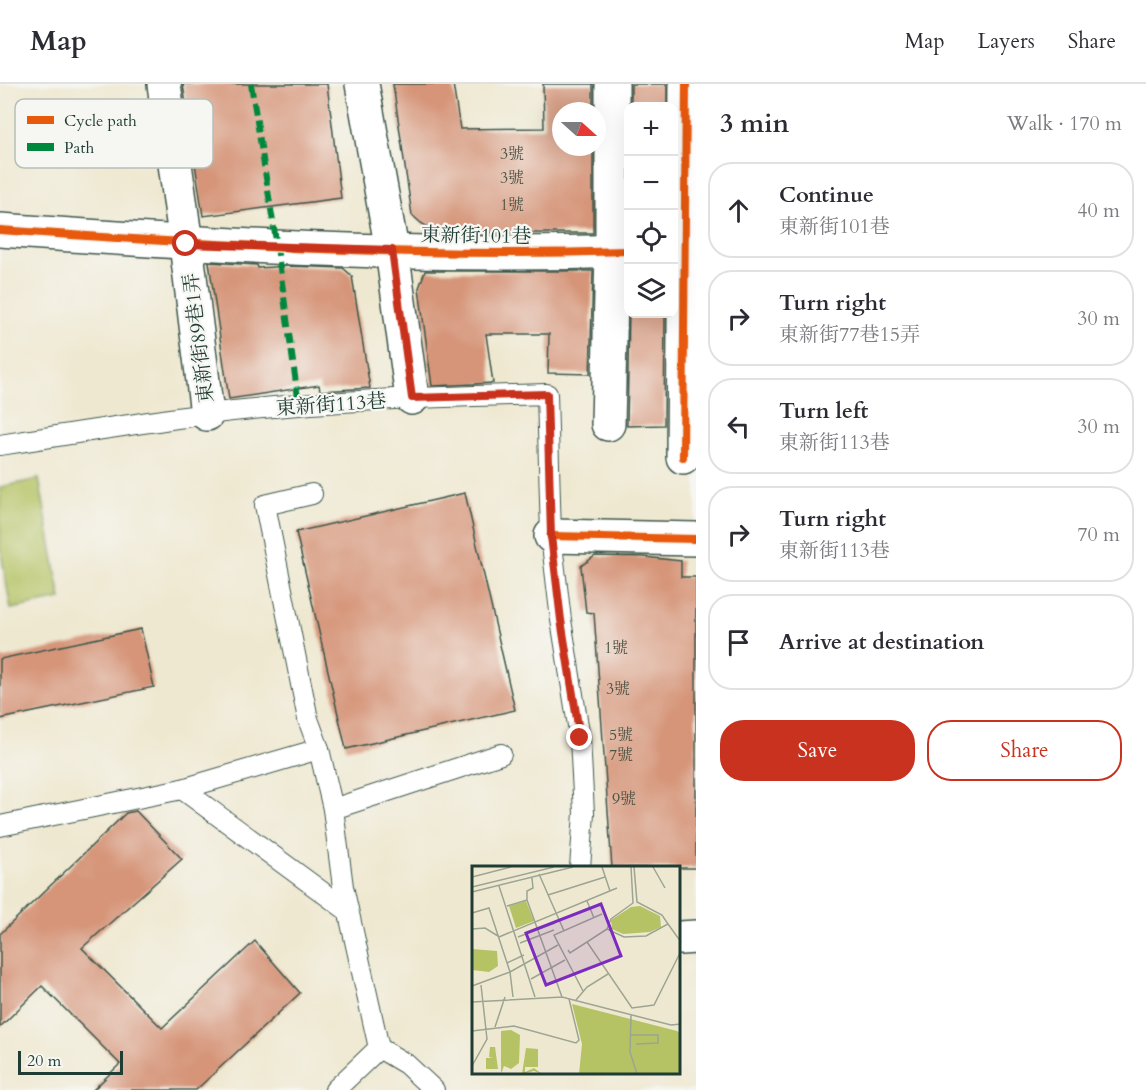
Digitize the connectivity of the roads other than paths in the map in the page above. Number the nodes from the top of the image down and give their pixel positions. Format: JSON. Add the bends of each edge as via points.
{"nodes":[{"id":1,"x":164,"y":84,"type":"edge"},
{"id":2,"x":362,"y":84,"type":"edge"},
{"id":3,"x":612,"y":84,"type":"edge"},
{"id":4,"x":686,"y":84,"type":"edge"},
{"id":5,"x":166,"y":99,"type":"edge"},
{"id":6,"x":176,"y":168,"type":"edge"},
{"id":7,"x":0,"y":230,"type":"edge"},
{"id":8,"x":186,"y":244,"type":"junction"},
{"id":9,"x":685,"y":249,"type":"edge"},
{"id":10,"x":392,"y":250,"type":"junction"},
{"id":11,"x":620,"y":251,"type":"edge"},
{"id":12,"x":412,"y":398,"type":"junction"},
{"id":13,"x":207,"y":414,"type":"junction"},
{"id":14,"x":608,"y":424,"type":"dead end"},
{"id":15,"x":0,"y":444,"type":"edge"},
{"id":16,"x":683,"y":458,"type":"dead end"},
{"id":17,"x":312,"y":495,"type":"dead end"},
{"id":18,"x":551,"y":536,"type":"junction"},
{"id":19,"x":696,"y":539,"type":"edge"},
{"id":20,"x":319,"y":749,"type":"junction"},
{"id":21,"x":501,"y":754,"type":"dead end"},
{"id":22,"x":182,"y":789,"type":"junction"},
{"id":23,"x":333,"y":809,"type":"junction"},
{"id":24,"x":0,"y":826,"type":"edge"},
{"id":25,"x":580,"y":866,"type":"edge"},
{"id":26,"x":348,"y":911,"type":"junction"},
{"id":27,"x":696,"y":937,"type":"edge"},
{"id":28,"x":681,"y":938,"type":"edge"},
{"id":29,"x":379,"y":1048,"type":"junction"},
{"id":30,"x":335,"y":1090,"type":"edge"},
{"id":31,"x":435,"y":1090,"type":"edge"}],
"edges":[{"from":1,"to":5,"type":"street","name":"東新街89巷1弄"},
{"from":2,"to":10,"type":"street"},
{"from":3,"to":11,"type":"street"},
{"from":4,"to":9,"type":"street"},
{"from":6,"to":8,"type":"street","name":"東新街89巷1弄"},
{"from":7,"to":8,"type":"street","name":"東新街101巷"},
{"from":8,"to":10,"type":"street","name":"東新街101巷"},
{"from":8,"to":13,"type":"street","name":"東新街89巷1弄"},
{"from":9,"to":16,"type":"street"},
{"from":10,"to":11,"type":"street","name":"東新街101巷"},
{"from":10,"to":12,"type":"street"},
{"from":11,"to":14,"type":"street"},
{"from":12,"to":13,"type":"lane","name":"東新街113巷"},
{"from":12,"to":18,"type":"lane","name":"東新街113巷","via":[[547,394]]},
{"from":13,"to":15,"type":"lane","name":"東新街113巷"},
{"from":17,"to":20,"type":"lane","via":[[265,505],[308,719]]},
{"from":18,"to":19,"type":"street"},
{"from":18,"to":25,"type":"lane","name":"東新街113巷","via":[[580,738],[584,813]]},
{"from":20,"to":22,"type":"lane"},
{"from":20,"to":23,"type":"lane"},
{"from":21,"to":23,"type":"lane"},
{"from":22,"to":24,"type":"lane"},
{"from":22,"to":26,"type":"lane"},
{"from":23,"to":26,"type":"lane"},
{"from":26,"to":29,"type":"lane"},
{"from":27,"to":28,"type":"street"},
{"from":29,"to":30,"type":"lane"},
{"from":29,"to":31,"type":"lane","via":[[406,1064]]}]}
